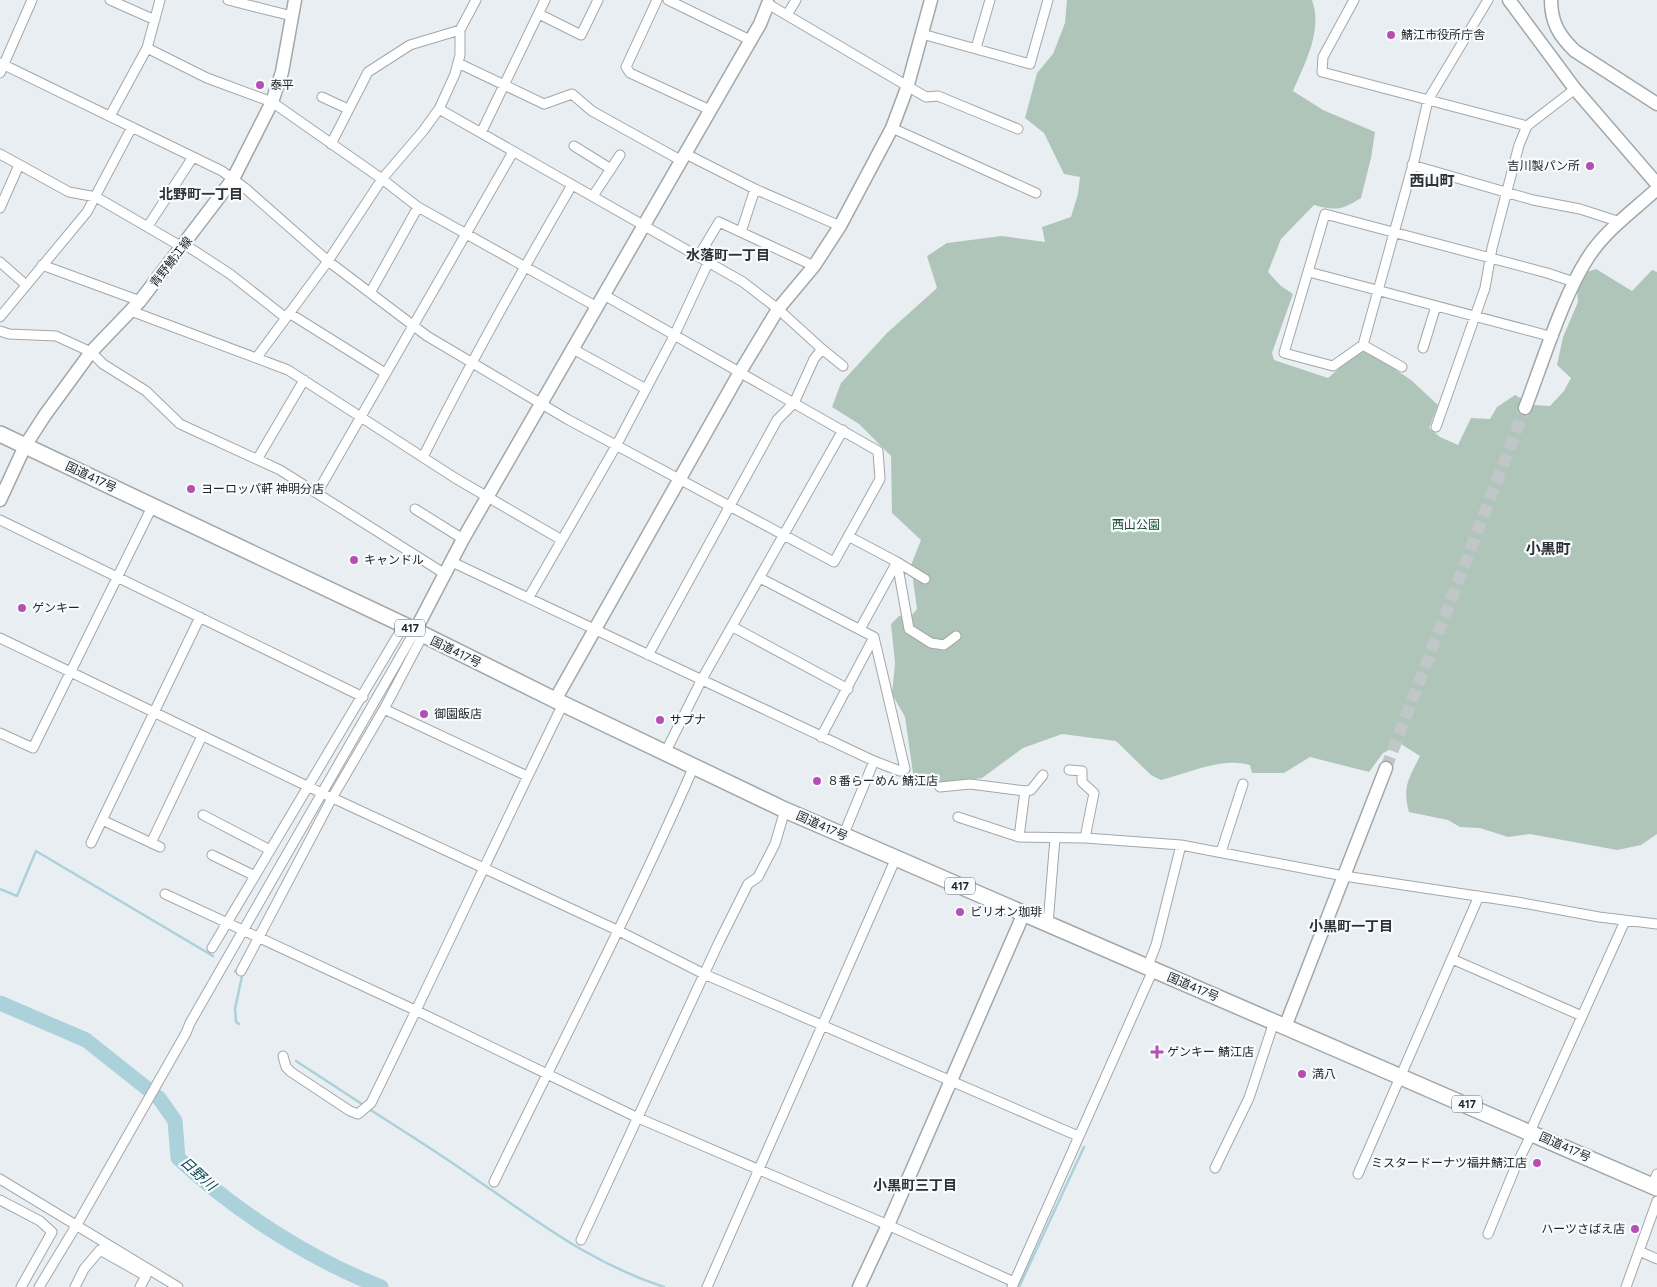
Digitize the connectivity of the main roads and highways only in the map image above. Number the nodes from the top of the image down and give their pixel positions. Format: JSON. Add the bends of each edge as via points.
{"nodes":[{"id":1,"x":0,"y":434,"type":"edge"},
{"id":2,"x":1656,"y":1187,"type":"edge"}],
"edges":[{"from":1,"to":2,"type":"highway","name":"国道417号","number":"417","via":[[785,810]]}]}
